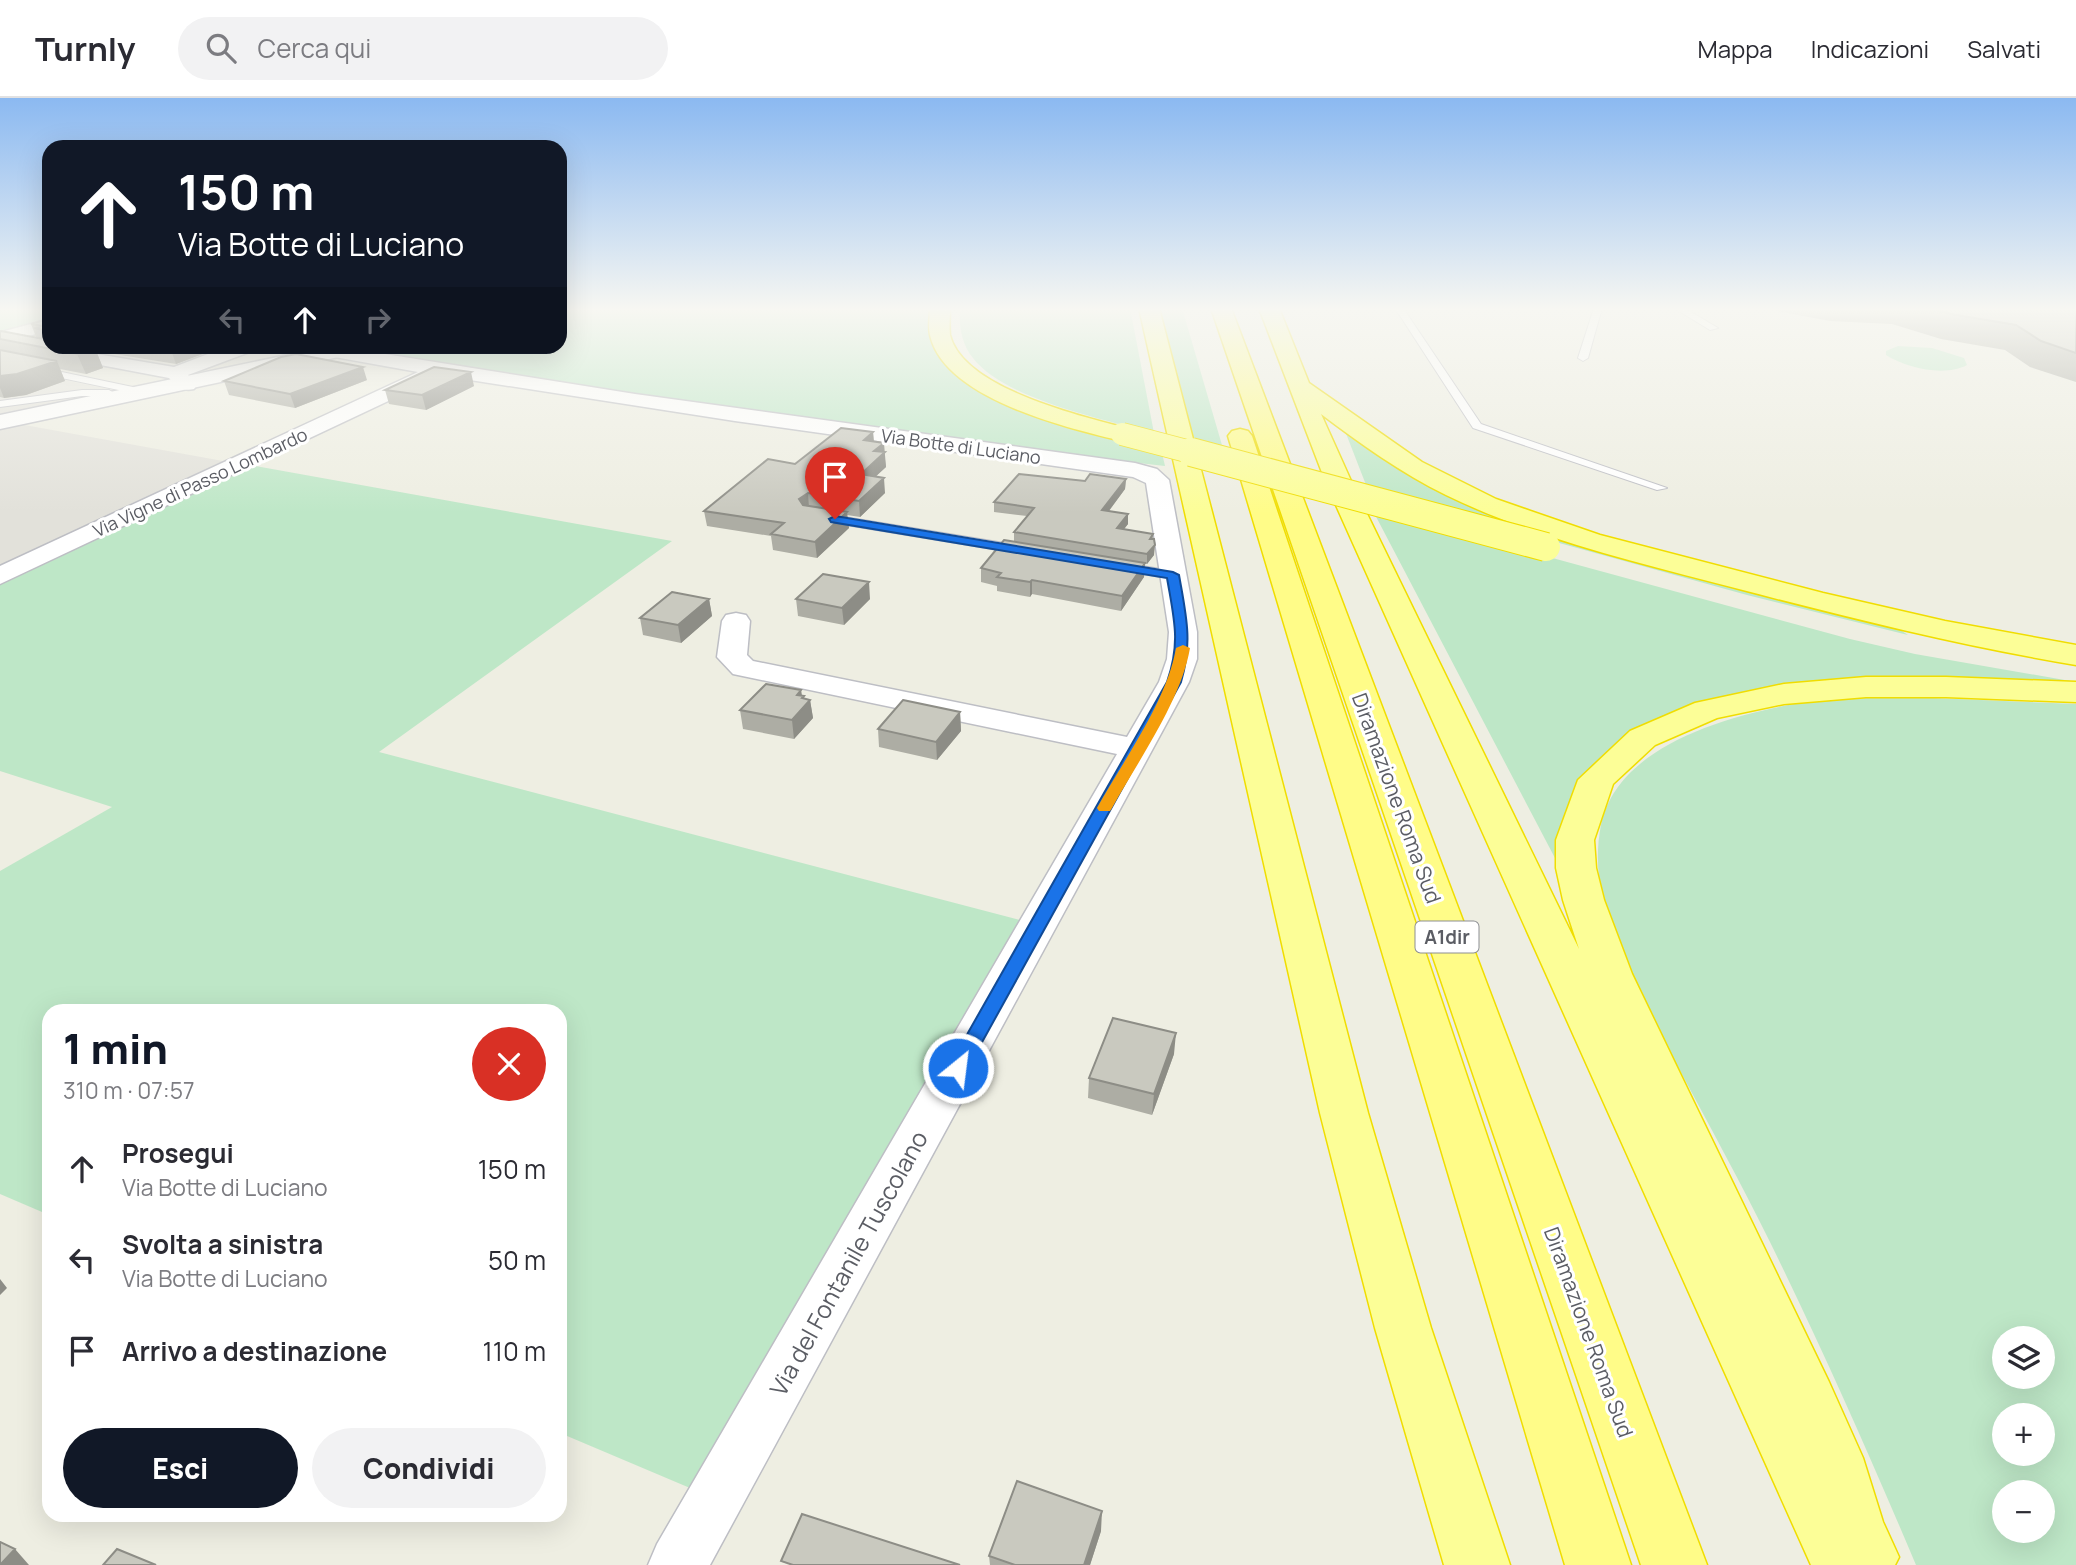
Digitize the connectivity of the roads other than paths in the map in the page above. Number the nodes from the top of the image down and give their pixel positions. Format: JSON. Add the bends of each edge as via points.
{"nodes":[{"id":1,"x":69,"y":376,"type":"edge"},
{"id":2,"x":170,"y":376,"type":"edge"},
{"id":3,"x":186,"y":376,"type":"edge"},
{"id":4,"x":196,"y":376,"type":"edge"},
{"id":5,"x":424,"y":376,"type":"edge"},
{"id":6,"x":483,"y":376,"type":"edge"},
{"id":7,"x":972,"y":376,"type":"edge"},
{"id":8,"x":1188,"y":376,"type":"edge"},
{"id":9,"x":1196,"y":376,"type":"edge"},
{"id":10,"x":1200,"y":376,"type":"edge"},
{"id":11,"x":1296,"y":376,"type":"edge"},
{"id":12,"x":1445,"y":376,"type":"edge"},
{"id":13,"x":181,"y":379,"type":"junction"},
{"id":14,"x":1300,"y":387,"type":"junction"},
{"id":15,"x":148,"y":393,"type":"junction"},
{"id":16,"x":0,"y":404,"type":"edge"},
{"id":17,"x":0,"y":422,"type":"edge"},
{"id":18,"x":1661,"y":488,"type":"dead end"},
{"id":19,"x":809,"y":515,"type":"edge"},
{"id":20,"x":1038,"y":553,"type":"edge"},
{"id":21,"x":1105,"y":564,"type":"edge"},
{"id":22,"x":1173,"y":575,"type":"junction"},
{"id":23,"x":0,"y":576,"type":"edge"},
{"id":24,"x":736,"y":621,"type":"dead end"},
{"id":25,"x":1877,"y":635,"type":"junction"},
{"id":26,"x":2076,"y":655,"type":"edge"},
{"id":27,"x":1180,"y":666,"type":"joint"},
{"id":28,"x":2076,"y":666,"type":"edge"},
{"id":29,"x":2076,"y":674,"type":"edge"},
{"id":30,"x":2076,"y":692,"type":"edge"},
{"id":31,"x":1138,"y":749,"type":"junction"},
{"id":32,"x":678,"y":1565,"type":"edge"},
{"id":33,"x":1477,"y":1565,"type":"edge"},
{"id":34,"x":1598,"y":1565,"type":"edge"},
{"id":35,"x":1675,"y":1565,"type":"edge"},
{"id":36,"x":1844,"y":1565,"type":"edge"},
{"id":37,"x":1869,"y":1565,"type":"edge"}],
"edges":[{"from":1,"to":15,"type":"lane"},
{"from":2,"to":13,"type":"street"},
{"from":3,"to":13,"type":"street"},
{"from":4,"to":13,"type":"street"},
{"from":5,"to":23,"type":"street","name":"Via Vigne di Passo Lombardo"},
{"from":6,"to":22,"type":"street","name":"Via Botte di Luciano","via":[[1143,472],[1157,480]]},
{"from":7,"to":25,"type":"highway","bridge":true,"via":[[1033,407],[1122,433]]},
{"from":8,"to":33,"type":"highway","via":[[1344,1113],[1403,1328]]},
{"from":9,"to":34,"type":"highway","name":"Diramazione Roma Sud","number":"A1dir"},
{"from":10,"to":35,"type":"highway","name":"Diramazione Roma Sud","number":"A1dir"},
{"from":11,"to":14,"type":"highway"},
{"from":12,"to":18,"type":"lane","via":[[1478,426]]},
{"from":13,"to":15,"type":"street"},
{"from":14,"to":26,"type":"highway","via":[[1413,467],[1523,518],[1641,555],[1873,615]]},
{"from":14,"to":36,"type":"highway","via":[[1339,482]]},
{"from":15,"to":16,"type":"lane","via":[[82,393]]},
{"from":15,"to":17,"type":"street"},
{"from":19,"to":20,"type":"lane"},
{"from":21,"to":22,"type":"lane"},
{"from":22,"to":27,"type":"street","name":"Via Botte di Luciano","via":[[1183,639]]},
{"from":24,"to":31,"type":"street","via":[[732,657],[743,668]]},
{"from":25,"to":28,"type":"highway"},
{"from":25,"to":29,"type":"highway","via":[[1890,642]]},
{"from":27,"to":31,"type":"street","name":"Via del Fontanile Tuscolano"},
{"from":30,"to":37,"type":"highway","via":[[1939,687],[1821,690],[1727,704],[1682,719],[1624,752],[1594,783],[1578,822],[1574,851],[1592,928],[1803,1390]]},
{"from":31,"to":32,"type":"street","name":"Via del Fontanile Tuscolano"}]}
